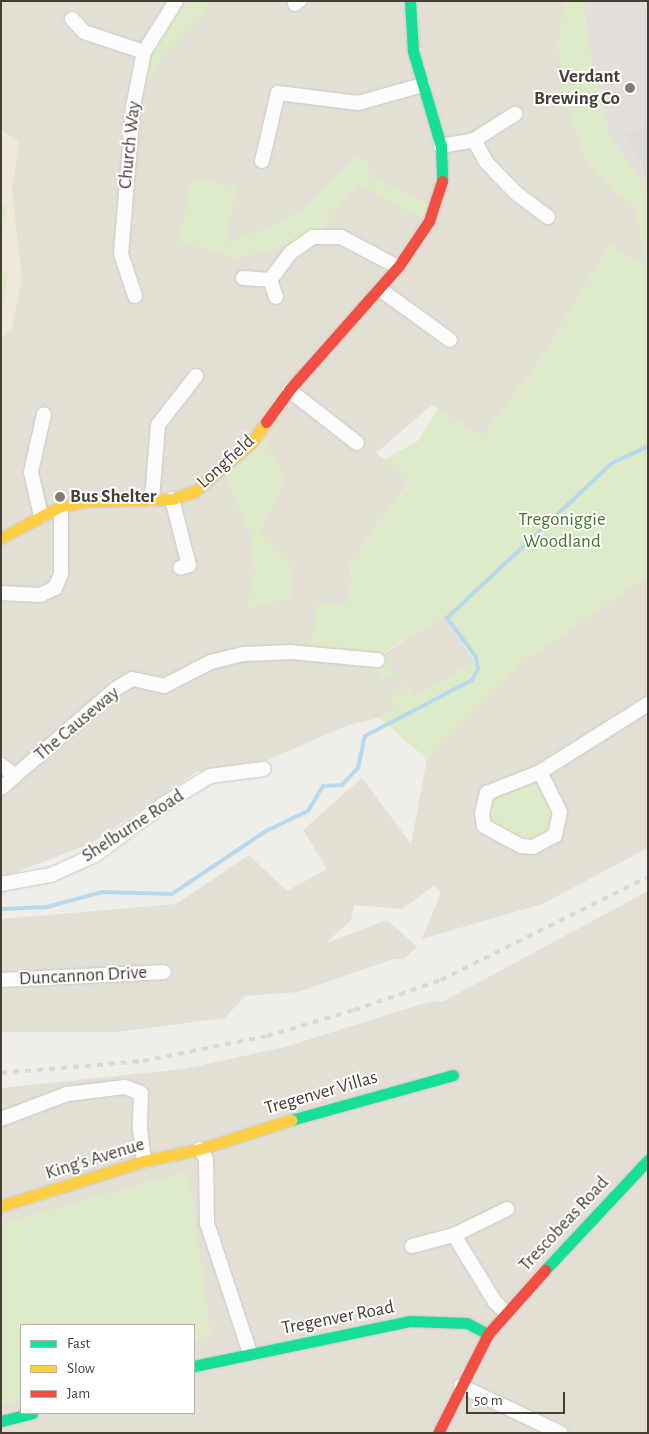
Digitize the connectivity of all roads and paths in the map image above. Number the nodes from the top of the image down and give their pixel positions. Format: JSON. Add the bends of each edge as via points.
{"nodes":[{"id":1,"x":176,"y":1,"type":"edge"},
{"id":2,"x":410,"y":1,"type":"edge"},
{"id":3,"x":72,"y":19,"type":"dead end"},
{"id":4,"x":144,"y":52,"type":"junction"},
{"id":5,"x":423,"y":85,"type":"junction"},
{"id":6,"x":515,"y":114,"type":"dead end"},
{"id":7,"x":474,"y":140,"type":"junction"},
{"id":8,"x":440,"y":146,"type":"junction"},
{"id":9,"x":262,"y":161,"type":"dead end"},
{"id":10,"x":548,"y":218,"type":"dead end"},
{"id":11,"x":398,"y":267,"type":"junction"},
{"id":12,"x":243,"y":278,"type":"dead end"},
{"id":13,"x":270,"y":280,"type":"junction"},
{"id":14,"x":381,"y":290,"type":"junction"},
{"id":15,"x":135,"y":296,"type":"dead end"},
{"id":16,"x":276,"y":297,"type":"dead end"},
{"id":17,"x":450,"y":340,"type":"dead end"},
{"id":18,"x":196,"y":376,"type":"dead end"},
{"id":19,"x":289,"y":390,"type":"junction"},
{"id":20,"x":44,"y":414,"type":"dead end"},
{"id":21,"x":357,"y":443,"type":"dead end"},
{"id":22,"x":152,"y":499,"type":"junction"},
{"id":23,"x":172,"y":499,"type":"junction"},
{"id":24,"x":61,"y":506,"type":"junction"},
{"id":25,"x":41,"y":516,"type":"junction"},
{"id":26,"x":1,"y":538,"type":"edge"},
{"id":27,"x":180,"y":568,"type":"dead end"},
{"id":28,"x":1,"y":593,"type":"edge"},
{"id":29,"x":378,"y":660,"type":"dead end"},
{"id":30,"x":648,"y":704,"type":"edge"},
{"id":31,"x":1,"y":765,"type":"edge"},
{"id":32,"x":264,"y":769,"type":"dead end"},
{"id":33,"x":540,"y":772,"type":"junction"},
{"id":34,"x":15,"y":776,"type":"junction"},
{"id":35,"x":1,"y":788,"type":"edge"},
{"id":36,"x":1,"y":884,"type":"edge"},
{"id":37,"x":164,"y":972,"type":"dead end"},
{"id":38,"x":1,"y":980,"type":"edge"},
{"id":39,"x":453,"y":1075,"type":"dead end"},
{"id":40,"x":1,"y":1118,"type":"edge"},
{"id":41,"x":200,"y":1149,"type":"junction"},
{"id":42,"x":648,"y":1160,"type":"edge"},
{"id":43,"x":144,"y":1161,"type":"junction"},
{"id":44,"x":1,"y":1206,"type":"edge"},
{"id":45,"x":507,"y":1209,"type":"dead end"},
{"id":46,"x":454,"y":1235,"type":"junction"},
{"id":47,"x":412,"y":1246,"type":"dead end"},
{"id":48,"x":505,"y":1312,"type":"junction"},
{"id":49,"x":488,"y":1334,"type":"junction"},
{"id":50,"x":250,"y":1353,"type":"junction"},
{"id":51,"x":195,"y":1366,"type":"edge"},
{"id":52,"x":461,"y":1386,"type":"junction"},
{"id":53,"x":28,"y":1414,"type":"edge"},
{"id":54,"x":1,"y":1421,"type":"edge"},
{"id":55,"x":438,"y":1433,"type":"edge"},
{"id":56,"x":561,"y":1433,"type":"edge"}],
"edges":[{"from":1,"to":4,"type":"street","name":"Church Way"},
{"from":2,"to":5,"type":"street","name":"Longfield","via":[[413,52]]},
{"from":3,"to":4,"type":"street","via":[[84,32]]},
{"from":4,"to":15,"type":"street","name":"Church Way","via":[[133,107],[121,254]]},
{"from":5,"to":8,"type":"street","name":"Longfield"},
{"from":5,"to":9,"type":"street","via":[[358,102],[278,93]]},
{"from":6,"to":7,"type":"street"},
{"from":7,"to":8,"type":"street"},
{"from":7,"to":10,"type":"street","via":[[486,162],[516,193]]},
{"from":8,"to":11,"type":"street","name":"Longfield","via":[[442,182],[429,221]]},
{"from":11,"to":13,"type":"street","via":[[341,237],[313,237],[290,253]]},
{"from":11,"to":14,"type":"street","name":"Longfield"},
{"from":12,"to":13,"type":"street"},
{"from":13,"to":16,"type":"street"},
{"from":14,"to":17,"type":"street"},
{"from":14,"to":19,"type":"street","name":"Longfield"},
{"from":18,"to":22,"type":"street","via":[[158,425]]},
{"from":19,"to":21,"type":"street"},
{"from":19,"to":23,"type":"street","name":"Longfield","via":[[251,443],[194,492]]},
{"from":20,"to":25,"type":"street","via":[[31,472]]},
{"from":22,"to":23,"type":"street","name":"Longfield"},
{"from":22,"to":24,"type":"street","name":"Longfield","via":[[90,501]]},
{"from":23,"to":27,"type":"street","via":[[189,565]]},
{"from":24,"to":25,"type":"street","name":"Longfield"},
{"from":24,"to":28,"type":"street","via":[[61,574],[55,588],[40,595]]},
{"from":25,"to":26,"type":"street","name":"Longfield"},
{"from":29,"to":34,"type":"street","name":"The Causeway","via":[[291,652],[244,654],[211,662],[173,682],[158,686],[143,679],[132,679],[117,688]]},
{"from":30,"to":33,"type":"street"},
{"from":31,"to":34,"type":"street"},
{"from":32,"to":36,"type":"street","name":"Shelburne Road","via":[[210,776],[164,804],[95,855],[51,875]]},
{"from":33,"to":33,"type":"street","via":[[560,812],[555,835],[533,847],[521,846],[484,826],[482,814],[487,794]]},
{"from":34,"to":35,"type":"street","name":"The Causeway"},
{"from":37,"to":38,"type":"street","name":"Duncannon Drive"},
{"from":39,"to":41,"type":"street","name":"Tregenver Villas","via":[[348,1102]]},
{"from":40,"to":43,"type":"street","via":[[67,1094],[125,1087],[141,1093],[140,1129]]},
{"from":41,"to":43,"type":"street","name":"King's Avenue"},
{"from":41,"to":50,"type":"street","via":[[206,1158],[207,1223]]},
{"from":42,"to":48,"type":"street","name":"Trescobeas Road"},
{"from":43,"to":44,"type":"street","name":"King's Avenue"},
{"from":45,"to":46,"type":"street"},
{"from":46,"to":47,"type":"street"},
{"from":46,"to":48,"type":"street","via":[[495,1302]]},
{"from":48,"to":49,"type":"street","name":"Trescobeas Road"},
{"from":49,"to":50,"type":"street","name":"Tregenver Road","via":[[467,1323],[409,1322]]},
{"from":49,"to":52,"type":"street","name":"Trescobeas Road"},
{"from":50,"to":51,"type":"street","name":"Tregenver Road"},
{"from":52,"to":55,"type":"street","name":"Trescobeas Road"},
{"from":52,"to":56,"type":"street"},
{"from":53,"to":54,"type":"street"}]}
